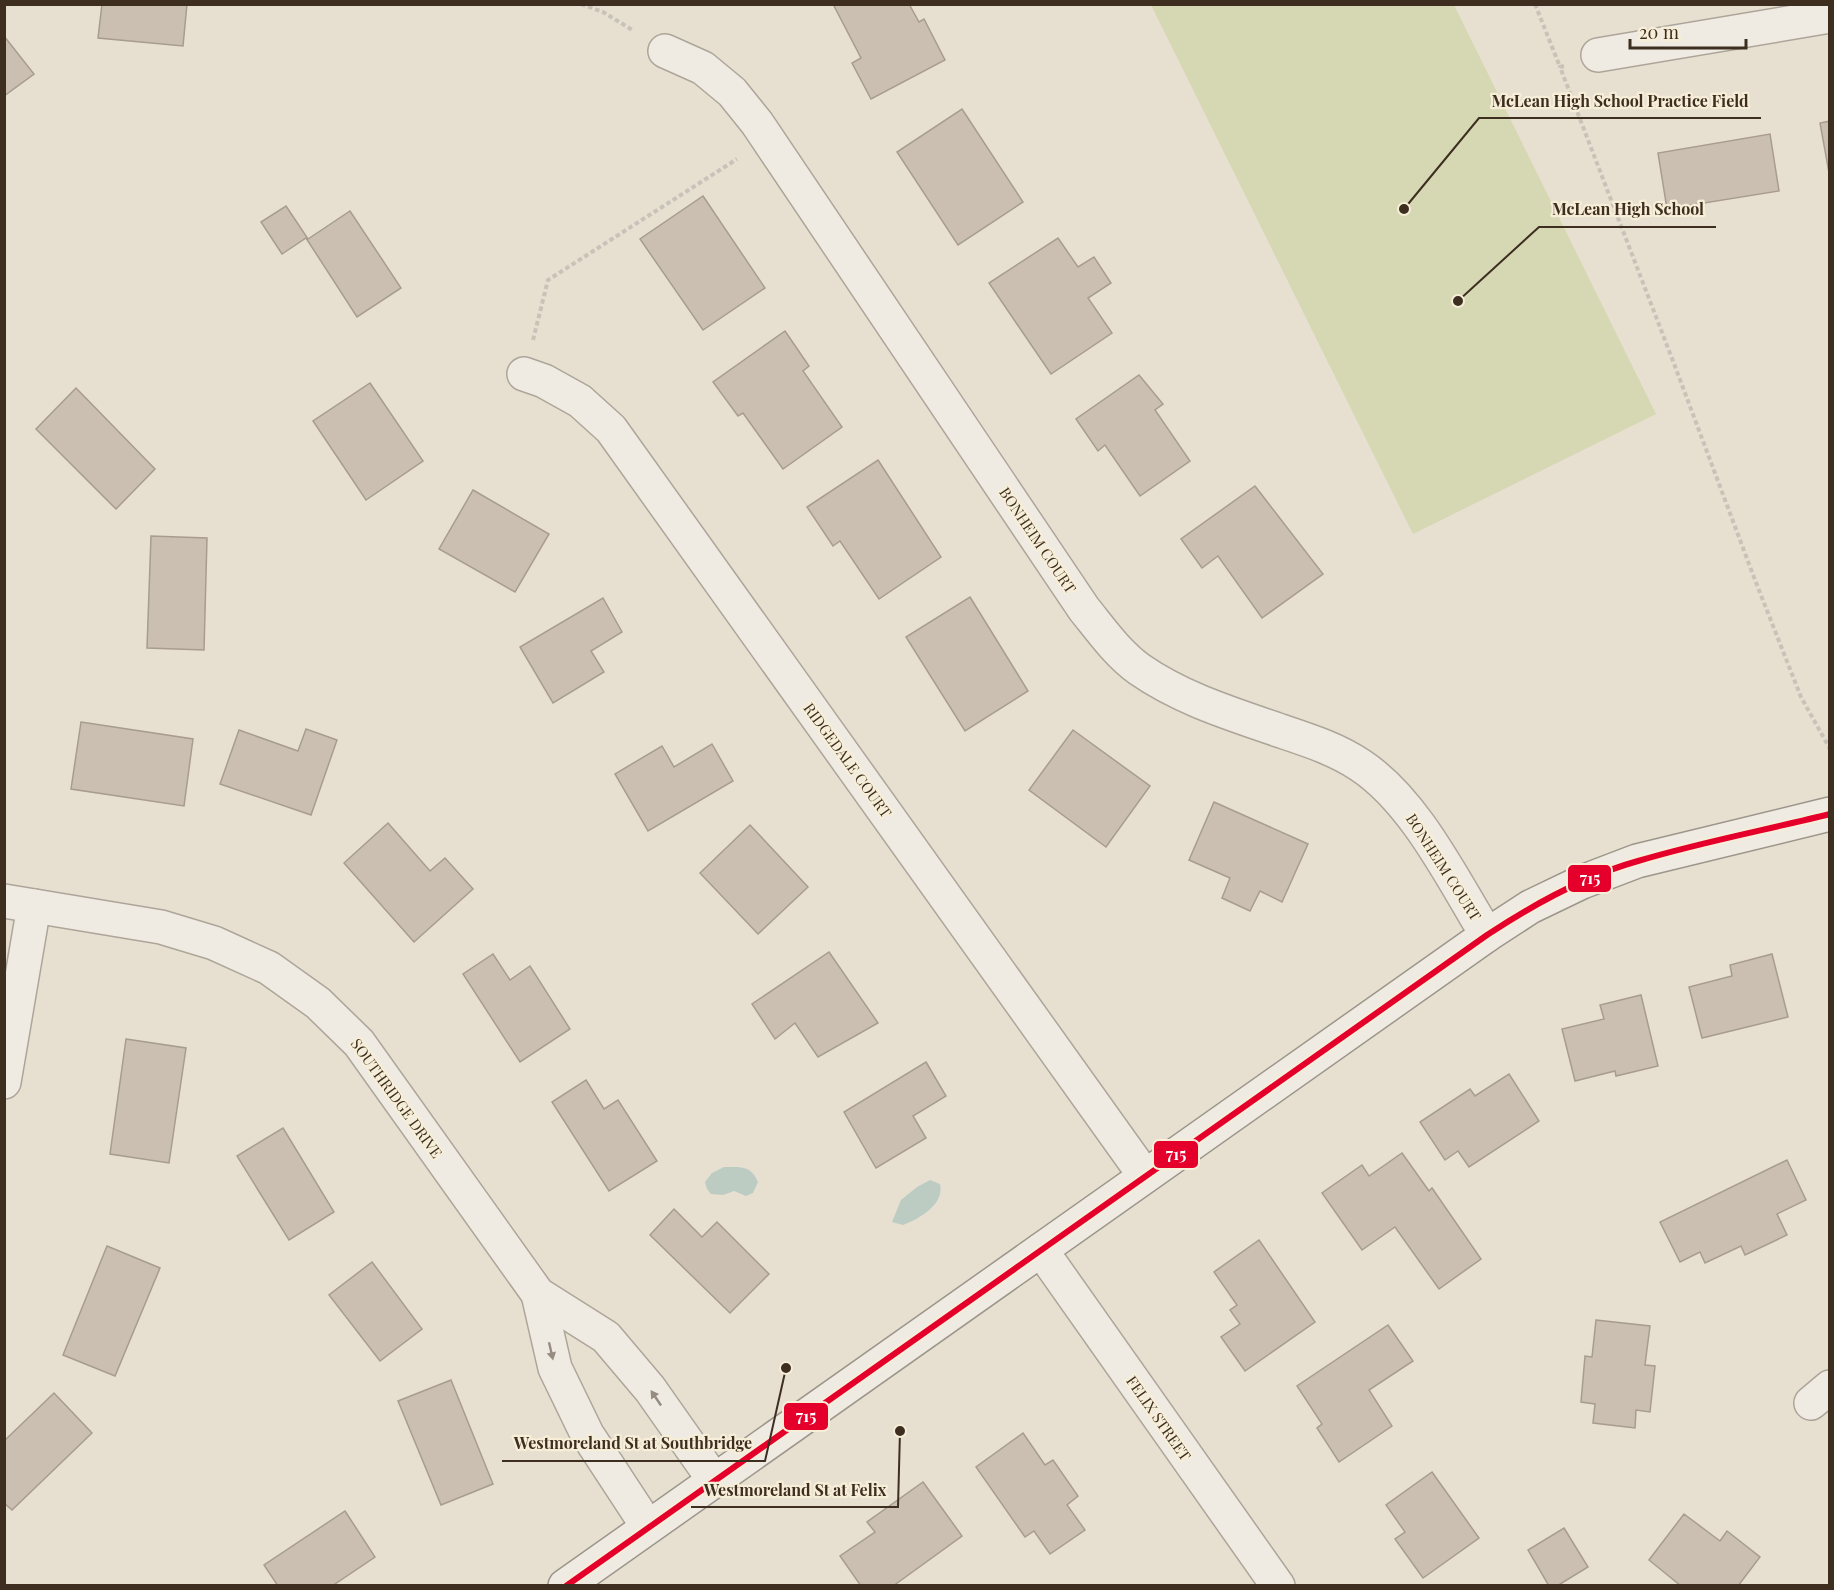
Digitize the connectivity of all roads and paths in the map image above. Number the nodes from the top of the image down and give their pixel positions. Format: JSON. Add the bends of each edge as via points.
{"nodes":[{"id":1,"x":581,"y":4,"type":"edge"},
{"id":2,"x":1535,"y":4,"type":"edge"},
{"id":3,"x":1830,"y":16,"type":"edge"},
{"id":4,"x":664,"y":51,"type":"joint"},
{"id":5,"x":1598,"y":54,"type":"joint"},
{"id":6,"x":1560,"y":67,"type":"junction"},
{"id":7,"x":768,"y":139,"type":"junction"},
{"id":8,"x":524,"y":374,"type":"joint"},
{"id":9,"x":1830,"y":749,"type":"edge"},
{"id":10,"x":1830,"y":814,"type":"edge"},
{"id":11,"x":19,"y":904,"type":"edge"},
{"id":12,"x":1487,"y":935,"type":"junction"},
{"id":13,"x":4,"y":1082,"type":"edge"},
{"id":14,"x":1144,"y":1176,"type":"junction"},
{"id":15,"x":1041,"y":1250,"type":"junction"},
{"id":16,"x":538,"y":1294,"type":"junction"},
{"id":17,"x":714,"y":1480,"type":"junction"},
{"id":18,"x":648,"y":1527,"type":"junction"},
{"id":19,"x":565,"y":1586,"type":"edge"},
{"id":20,"x":1278,"y":1586,"type":"edge"}],
"edges":[{"from":1,"to":4,"type":"path","via":[[603,12]]},
{"from":2,"to":6,"type":"path"},
{"from":3,"to":5,"type":"street"},
{"from":4,"to":7,"type":"street","name":"BONHEIM COURT","via":[[703,68],[732,92]]},
{"from":5,"to":6,"type":"path"},
{"from":6,"to":9,"type":"path","via":[[1801,697]]},
{"from":7,"to":8,"type":"path","via":[[548,280]]},
{"from":7,"to":12,"type":"street","name":"BONHEIM COURT","via":[[1112,645],[1167,687],[1322,746],[1360,765],[1392,791],[1419,823]]},
{"from":8,"to":14,"type":"street","name":"RIDGEDALE COURT","via":[[580,401],[611,429]]},
{"from":10,"to":12,"type":"street","via":[[1637,861],[1530,907]]},
{"from":11,"to":13,"type":"street"},
{"from":11,"to":16,"type":"street","name":"SOUTHRIDGE DRIVE","via":[[161,927],[214,943],[268,968],[318,1003],[358,1043]]},
{"from":12,"to":14,"type":"street"},
{"from":14,"to":15,"type":"street"},
{"from":15,"to":17,"type":"street"},
{"from":15,"to":20,"type":"street","name":"FELIX STREET"},
{"from":17,"to":16,"type":"street","name":"SOUTHRIDGE DRIVE","one_way":true,"via":[[650,1389],[606,1337]]},
{"from":16,"to":18,"type":"street","name":"SOUTHRIDGE DRIVE","one_way":true,"via":[[555,1368],[587,1434]]},
{"from":17,"to":18,"type":"street"},
{"from":18,"to":19,"type":"street"}]}
